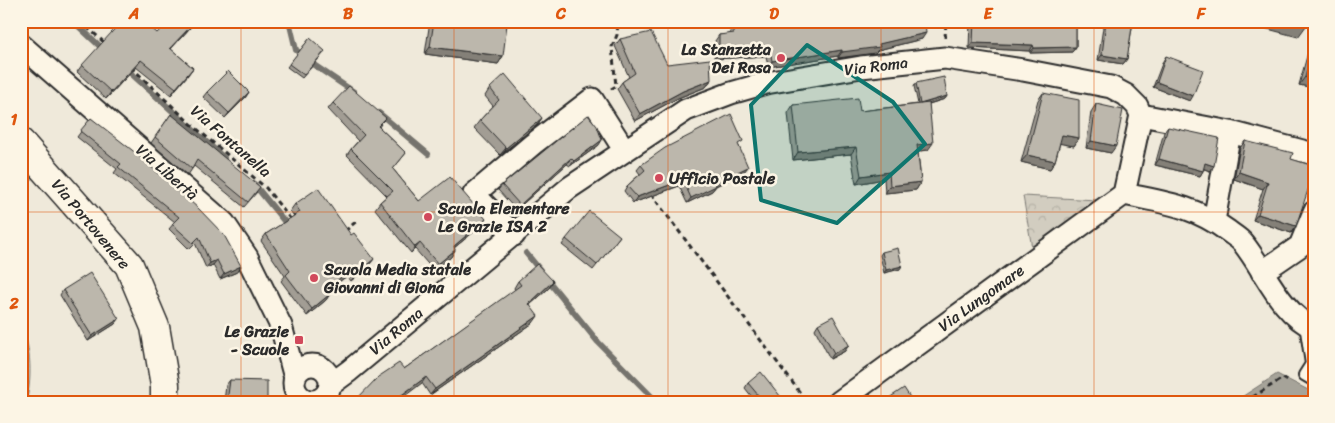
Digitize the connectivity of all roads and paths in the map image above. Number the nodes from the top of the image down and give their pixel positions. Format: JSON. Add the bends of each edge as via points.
{"nodes":[{"id":1,"x":80,"y":21,"type":"edge"},
{"id":2,"x":618,"y":21,"type":"edge"},
{"id":3,"x":821,"y":21,"type":"edge"},
{"id":4,"x":814,"y":31,"type":"edge"},
{"id":5,"x":21,"y":44,"type":"edge"},
{"id":6,"x":109,"y":48,"type":"edge"},
{"id":7,"x":124,"y":61,"type":"edge"},
{"id":8,"x":592,"y":99,"type":"junction"},
{"id":9,"x":1139,"y":110,"type":"junction"},
{"id":10,"x":1230,"y":132,"type":"junction"},
{"id":11,"x":21,"y":143,"type":"edge"},
{"id":12,"x":625,"y":151,"type":"junction"},
{"id":13,"x":1314,"y":154,"type":"edge"},
{"id":14,"x":649,"y":191,"type":"edge"},
{"id":15,"x":1124,"y":194,"type":"junction"},
{"id":16,"x":1314,"y":212,"type":"edge"},
{"id":17,"x":358,"y":220,"type":"dead end"},
{"id":18,"x":1214,"y":221,"type":"junction"},
{"id":19,"x":294,"y":224,"type":"edge"},
{"id":20,"x":514,"y":235,"type":"junction"},
{"id":21,"x":338,"y":237,"type":"edge"},
{"id":22,"x":1262,"y":272,"type":"junction"},
{"id":23,"x":281,"y":326,"type":"junction"},
{"id":24,"x":1309,"y":326,"type":"edge"},
{"id":25,"x":322,"y":373,"type":"junction"},
{"id":26,"x":1314,"y":381,"type":"edge"},
{"id":27,"x":1291,"y":382,"type":"dead end"},
{"id":28,"x":303,"y":395,"type":"edge"},
{"id":29,"x":165,"y":402,"type":"edge"},
{"id":30,"x":807,"y":402,"type":"edge"},
{"id":31,"x":839,"y":402,"type":"edge"},
{"id":32,"x":1245,"y":402,"type":"edge"}],
"edges":[{"from":1,"to":6,"type":"path"},
{"from":2,"to":8,"type":"path","via":[[612,47],[616,86]]},
{"from":3,"to":4,"type":"path"},
{"from":5,"to":23,"type":"street","name":"Via Libertà","via":[[224,222],[247,257]]},
{"from":7,"to":19,"type":"path","name":"Via Fontanella","via":[[266,188]]},
{"from":8,"to":12,"type":"street"},
{"from":8,"to":20,"type":"street","via":[[474,194]]},
{"from":9,"to":10,"type":"street","name":"Via Roma"},
{"from":9,"to":12,"type":"street","name":"Via Roma","via":[[1126,95],[1111,87],[945,58],[861,67],[766,83],[686,110]]},
{"from":9,"to":15,"type":"street"},
{"from":10,"to":13,"type":"street","name":"Via Roma"},
{"from":10,"to":18,"type":"street"},
{"from":11,"to":29,"type":"main road","name":"Via Portovenere","via":[[129,265],[155,327]]},
{"from":12,"to":20,"type":"street","name":"Via Roma","via":[[569,188]]},
{"from":14,"to":30,"type":"path"},
{"from":15,"to":18,"type":"street","via":[[1188,207]]},
{"from":15,"to":31,"type":"street","name":"Via Lungomare"},
{"from":16,"to":22,"type":"street","via":[[1300,246]]},
{"from":17,"to":21,"type":"path"},
{"from":18,"to":22,"type":"street","via":[[1242,241]]},
{"from":20,"to":25,"type":"street","name":"Via Roma","via":[[350,371]]},
{"from":22,"to":24,"type":"street","via":[[1288,308]]},
{"from":23,"to":25,"type":"street","name":"Via Libertà"},
{"from":23,"to":28,"type":"street","name":"Via Libertà"},
{"from":24,"to":26,"type":"lane","via":[[1311,364],[1304,375]]},
{"from":25,"to":28,"type":"street","via":[[325,395]]},
{"from":25,"to":28,"type":"street","via":[[301,368]]},
{"from":27,"to":32,"type":"path","via":[[1283,378]]}]}
